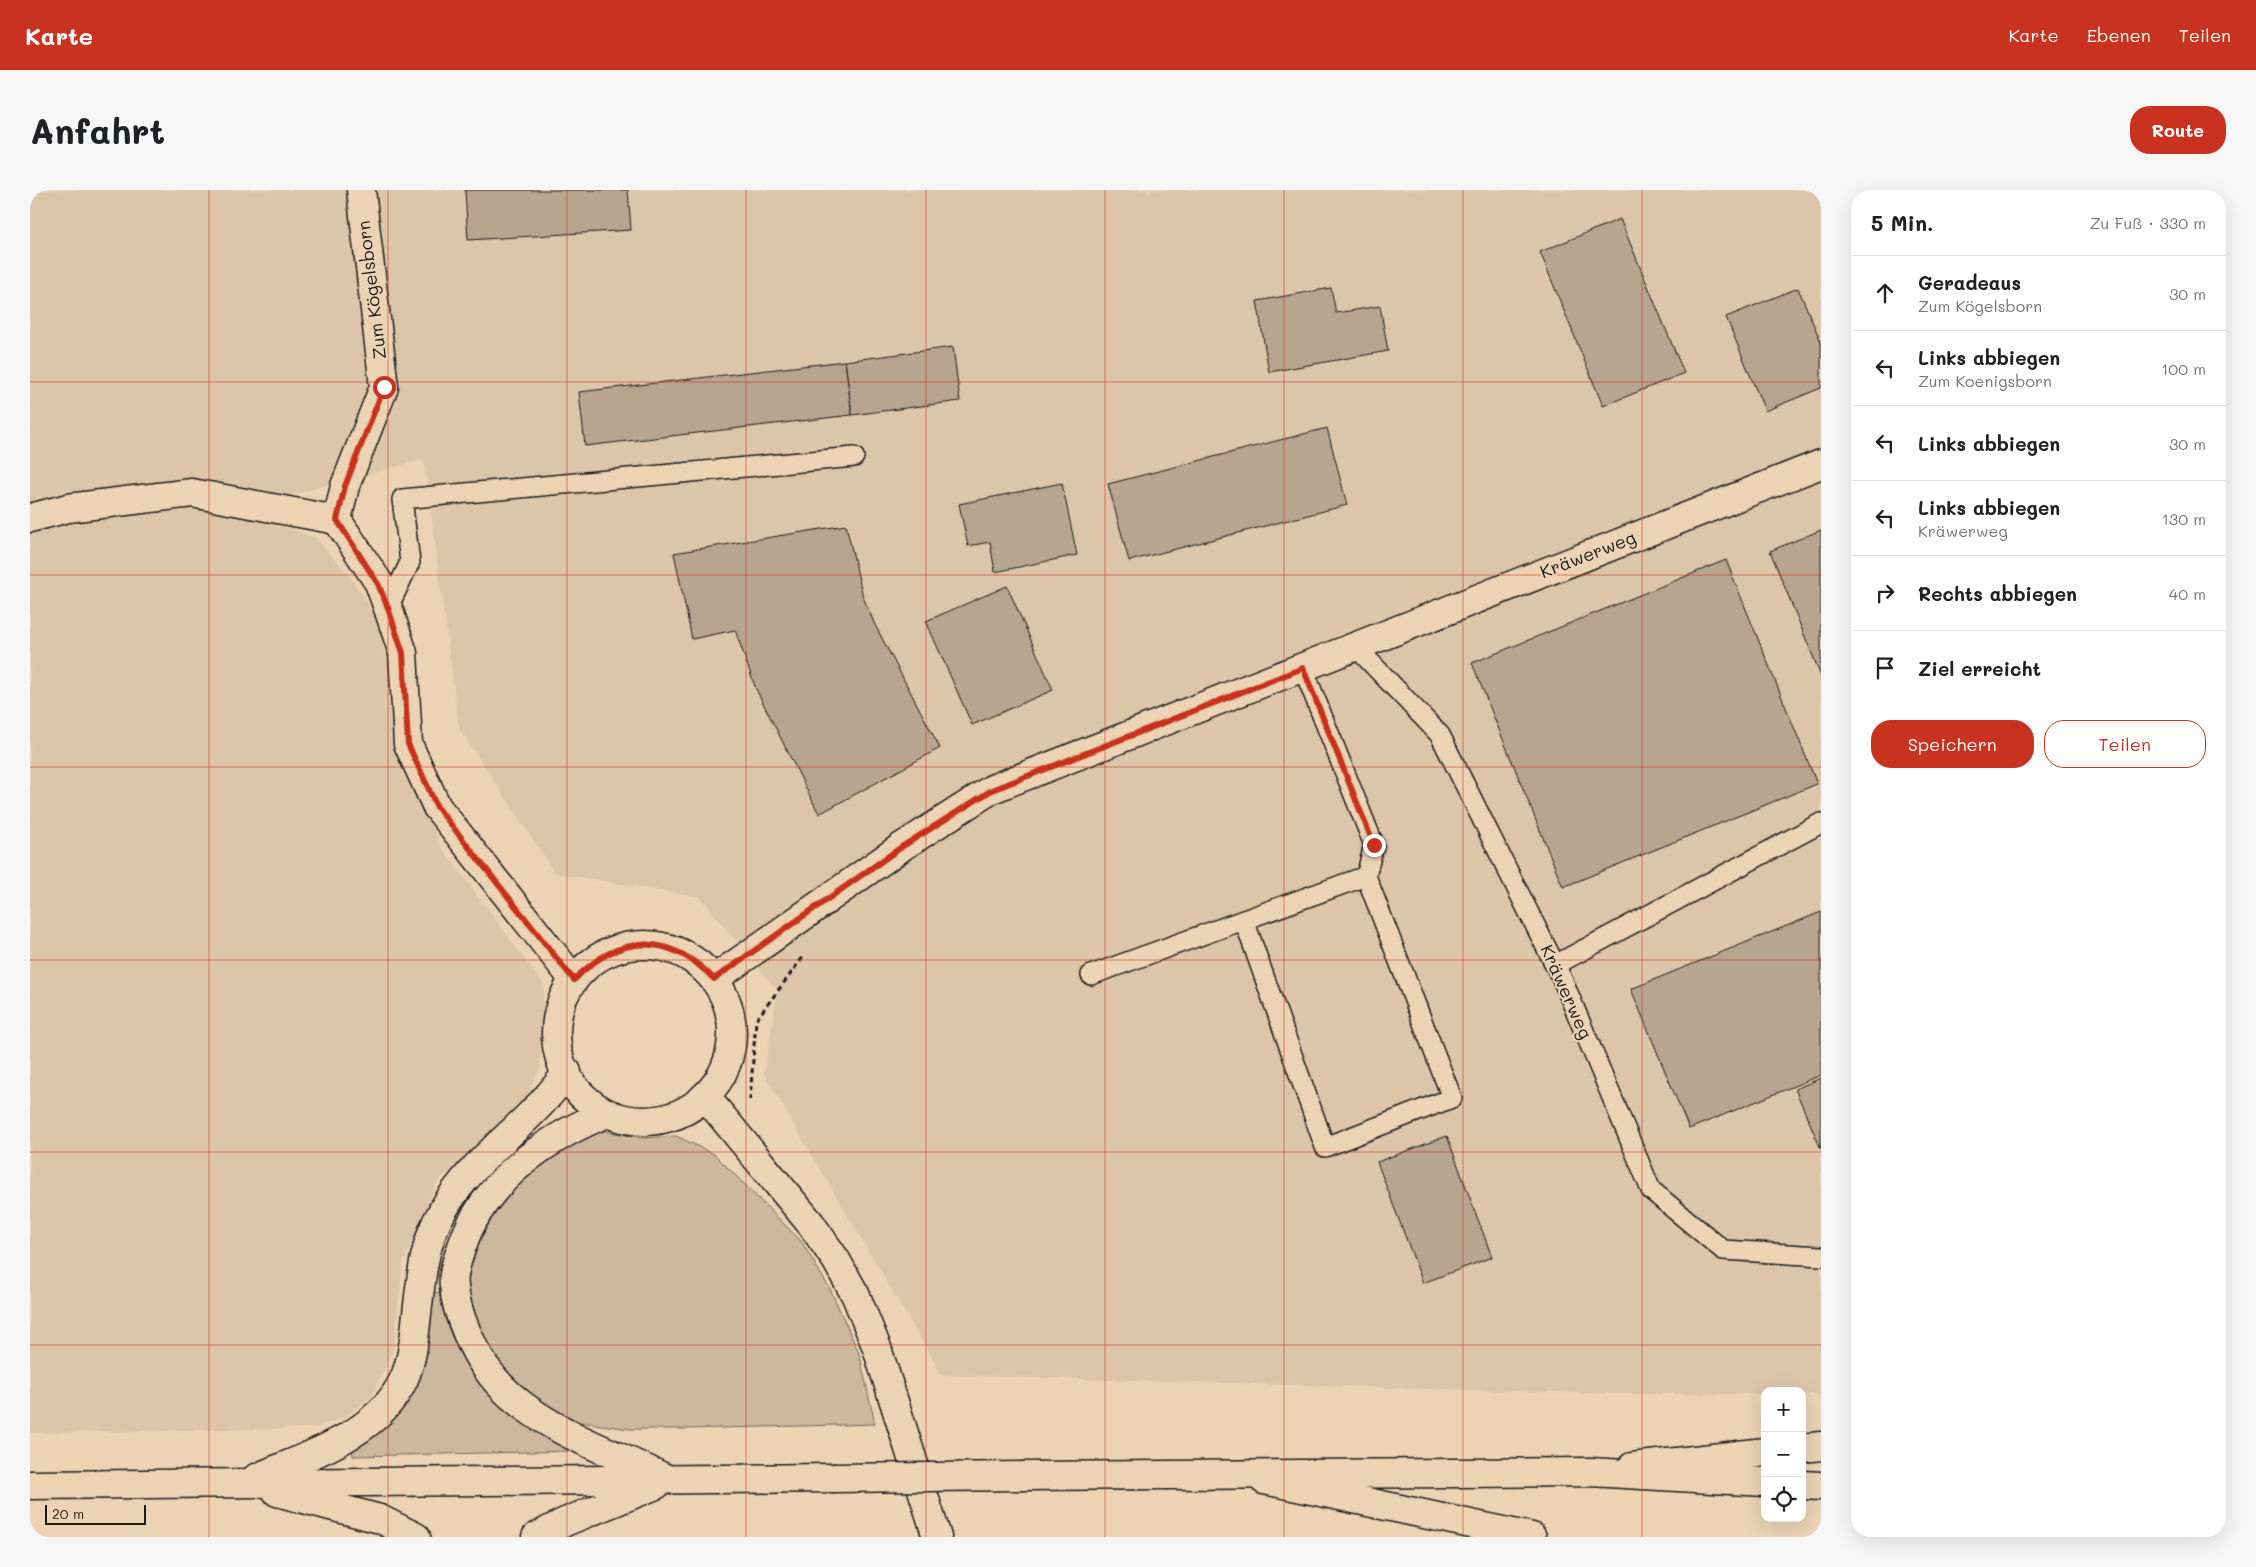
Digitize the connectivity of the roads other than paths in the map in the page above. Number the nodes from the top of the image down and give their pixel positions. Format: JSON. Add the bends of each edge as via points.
{"nodes":[{"id":1,"x":361,"y":190,"type":"edge"},
{"id":2,"x":854,"y":457,"type":"dead end"},
{"id":3,"x":1821,"y":464,"type":"edge"},
{"id":4,"x":30,"y":518,"type":"edge"},
{"id":5,"x":337,"y":520,"type":"junction"},
{"id":6,"x":388,"y":608,"type":"junction"},
{"id":7,"x":1356,"y":647,"type":"junction"},
{"id":8,"x":1303,"y":668,"type":"junction"},
{"id":9,"x":1821,"y":823,"type":"edge"},
{"id":10,"x":1366,"y":876,"type":"junction"},
{"id":11,"x":1244,"y":920,"type":"junction"},
{"id":12,"x":1556,"y":965,"type":"junction"},
{"id":13,"x":1091,"y":975,"type":"dead end"},
{"id":14,"x":714,"y":979,"type":"junction"},
{"id":15,"x":574,"y":980,"type":"junction"},
{"id":16,"x":566,"y":1072,"type":"junction"},
{"id":17,"x":705,"y":1096,"type":"junction"},
{"id":18,"x":605,"y":1114,"type":"junction"},
{"id":19,"x":1821,"y":1256,"type":"edge"},
{"id":20,"x":1821,"y":1446,"type":"edge"},
{"id":21,"x":1806,"y":1448,"type":"edge"},
{"id":22,"x":1761,"y":1452,"type":"edge"},
{"id":23,"x":1590,"y":1472,"type":"junction"},
{"id":24,"x":1240,"y":1475,"type":"junction"},
{"id":25,"x":669,"y":1480,"type":"junction"},
{"id":26,"x":1761,"y":1482,"type":"edge"},
{"id":27,"x":244,"y":1483,"type":"junction"},
{"id":28,"x":30,"y":1485,"type":"edge"},
{"id":29,"x":1806,"y":1485,"type":"edge"},
{"id":30,"x":1821,"y":1486,"type":"edge"},
{"id":31,"x":416,"y":1537,"type":"edge"},
{"id":32,"x":536,"y":1537,"type":"edge"},
{"id":33,"x":936,"y":1537,"type":"edge"},
{"id":34,"x":1532,"y":1537,"type":"edge"}],
"edges":[{"from":1,"to":5,"type":"main road","name":"Zum Kögelsborn","via":[[384,387],[345,486]]},
{"from":2,"to":6,"type":"lane","via":[[402,498],[410,562]]},
{"from":3,"to":7,"type":"main road","name":"Kräwerweg"},
{"from":4,"to":5,"type":"main road","via":[[68,508],[192,493]]},
{"from":5,"to":6,"type":"main road","via":[[378,584]]},
{"from":6,"to":15,"type":"main road","via":[[403,653],[408,744],[437,807]]},
{"from":7,"to":8,"type":"main road","name":"Kräwerweg"},
{"from":7,"to":12,"type":"lane","name":"Kräwerweg","via":[[1440,735]]},
{"from":8,"to":10,"type":"lane","via":[[1374,845]]},
{"from":8,"to":14,"type":"main road","name":"Kräwerweg","via":[[992,790],[903,846]]},
{"from":9,"to":12,"type":"lane"},
{"from":10,"to":11,"type":"lane"},
{"from":10,"to":11,"type":"lane","via":[[1452,1098],[1325,1147]]},
{"from":11,"to":13,"type":"lane"},
{"from":12,"to":19,"type":"lane","name":"Kräwerweg","via":[[1650,1190],[1723,1250]]},
{"from":14,"to":15,"type":"main road","via":[[698,963],[678,951],[632,946],[610,952],[590,964]]},
{"from":14,"to":17,"type":"main road","via":[[730,1013],[731,1050],[725,1067]]},
{"from":15,"to":16,"type":"main road","via":[[559,1016],[557,1035]]},
{"from":16,"to":18,"type":"main road","via":[[589,1104]]},
{"from":16,"to":27,"type":"main road","via":[[539,1107],[472,1170],[433,1227],[425,1250],[411,1359],[394,1398],[380,1413],[340,1441]]},
{"from":17,"to":18,"type":"main road","via":[[675,1116],[648,1121]]},
{"from":17,"to":33,"type":"main road","via":[[811,1224],[856,1296],[877,1348]]},
{"from":18,"to":25,"type":"main road","via":[[564,1132],[537,1150],[489,1196],[475,1215],[464,1240],[453,1285],[461,1318],[473,1346],[488,1371],[510,1395],[563,1430]]},
{"from":20,"to":21,"type":"main road"},
{"from":22,"to":23,"type":"main road"},
{"from":23,"to":24,"type":"main road"},
{"from":23,"to":26,"type":"main road"},
{"from":24,"to":25,"type":"main road","bridge":true},
{"from":24,"to":34,"type":"main road"},
{"from":25,"to":27,"type":"main road"},
{"from":25,"to":32,"type":"main road"},
{"from":27,"to":28,"type":"main road"},
{"from":27,"to":31,"type":"main road","via":[[380,1519]]},
{"from":29,"to":30,"type":"main road"}]}
